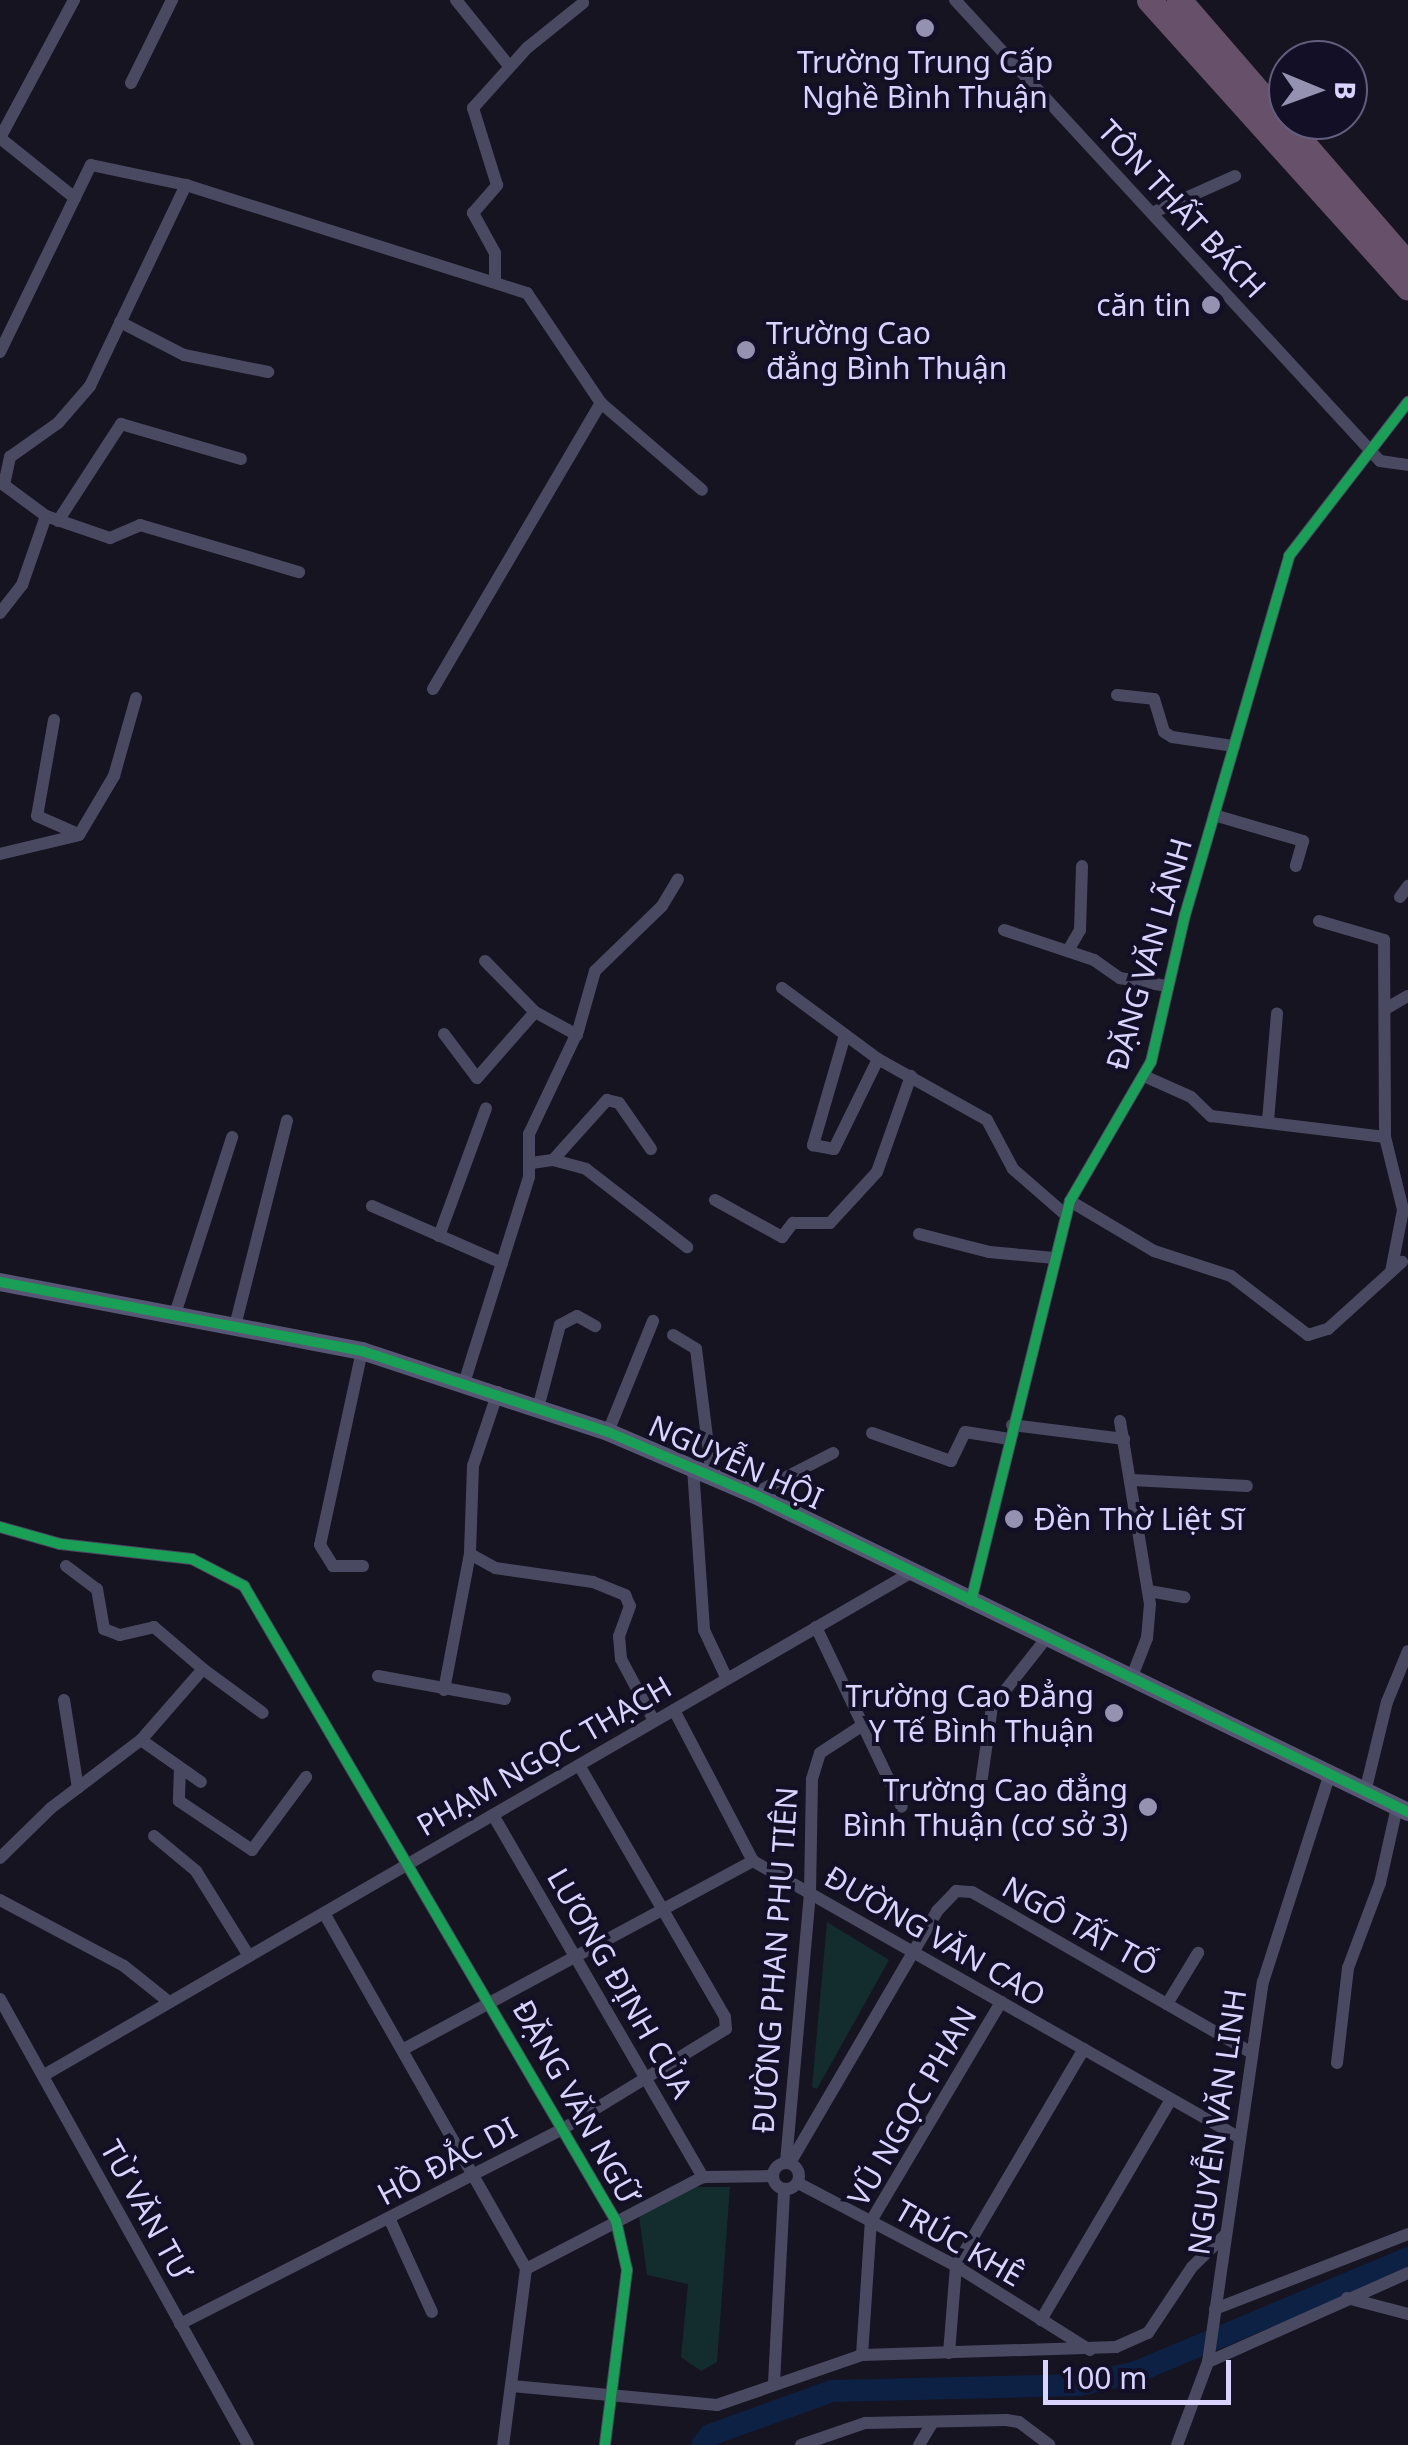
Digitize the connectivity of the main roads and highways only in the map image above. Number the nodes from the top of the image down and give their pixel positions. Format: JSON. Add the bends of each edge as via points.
{"nodes":[{"id":1,"x":1148,"y":0,"type":"edge"},
{"id":2,"x":1179,"y":0,"type":"edge"},
{"id":3,"x":1405,"y":273,"type":"edge"}],
"edges":[{"from":1,"to":3,"type":"highway"},
{"from":2,"to":3,"type":"highway"}]}
